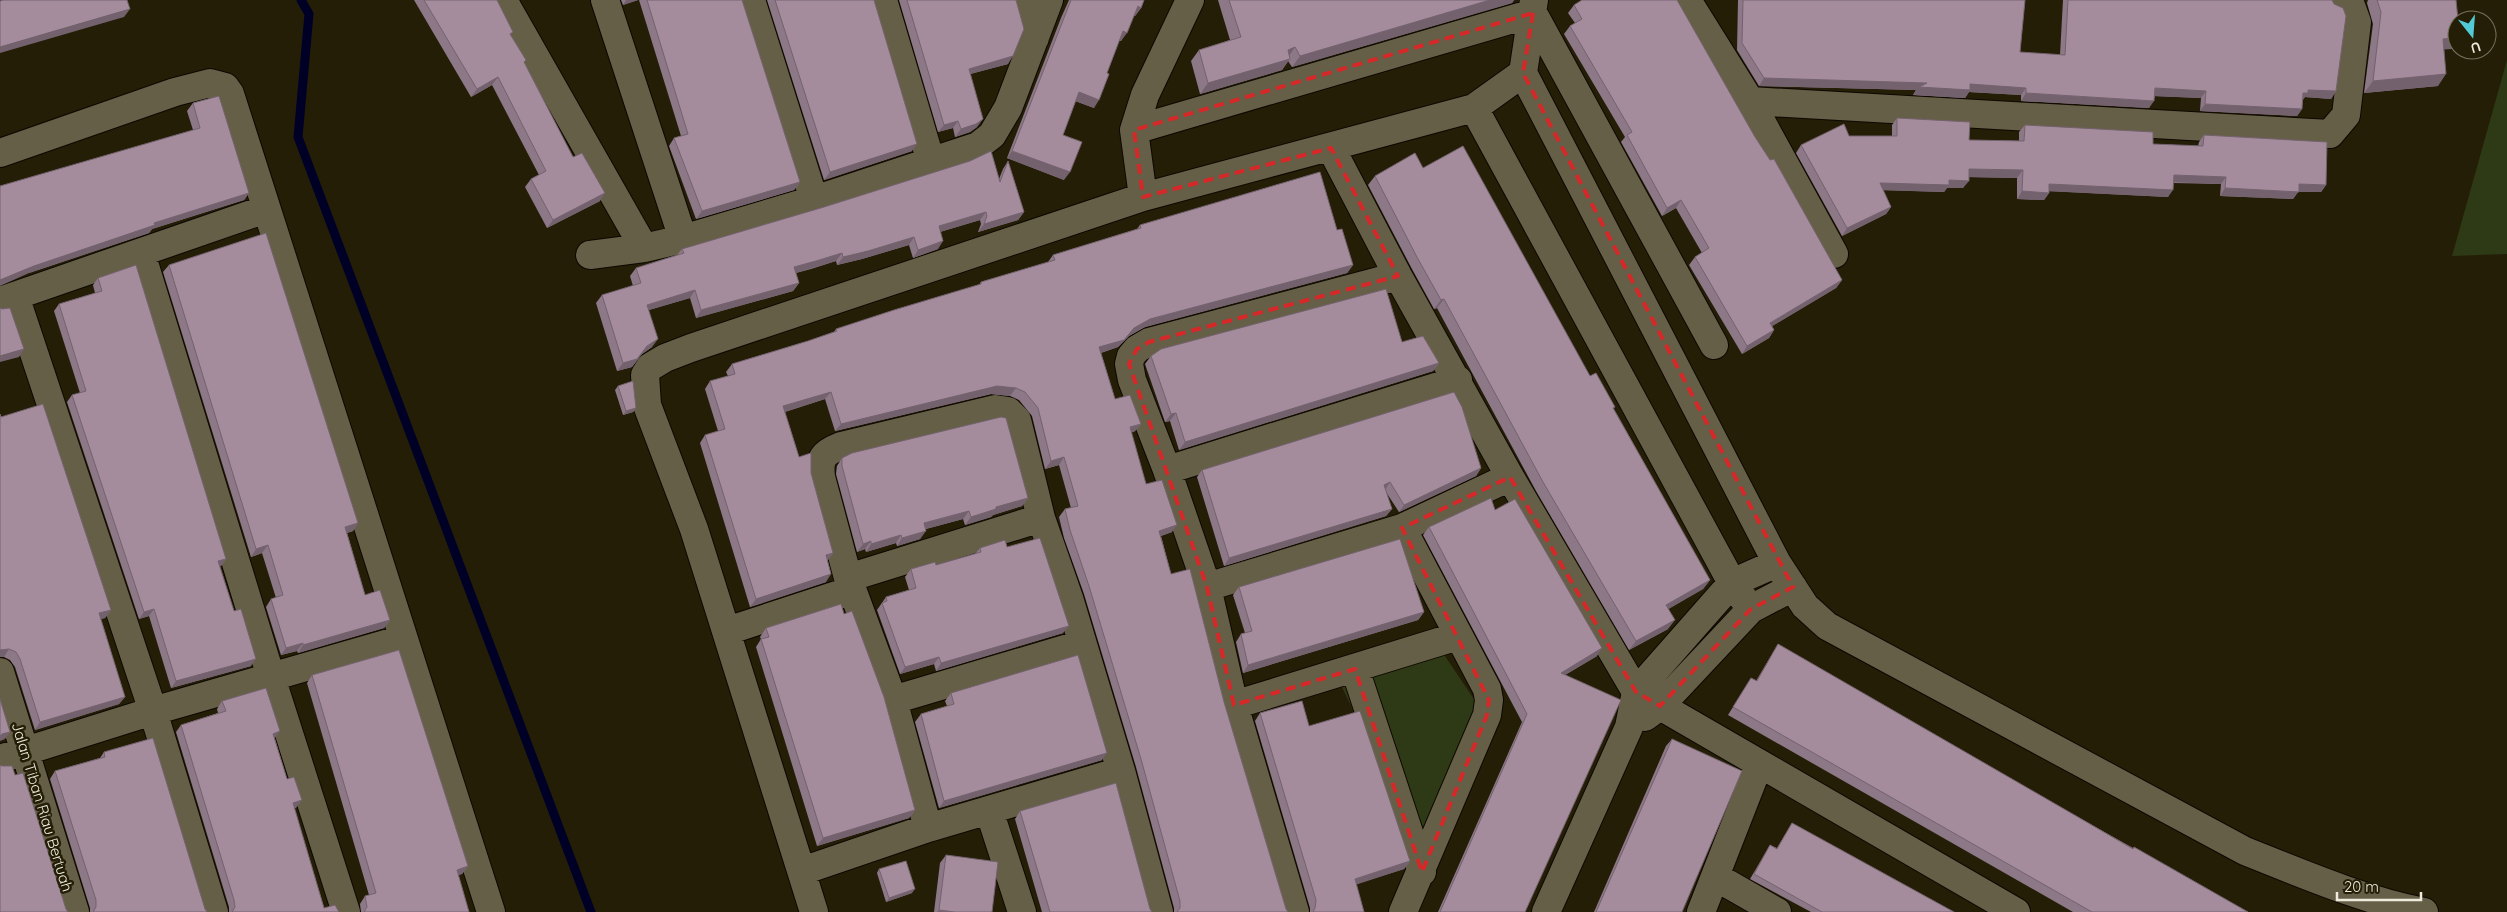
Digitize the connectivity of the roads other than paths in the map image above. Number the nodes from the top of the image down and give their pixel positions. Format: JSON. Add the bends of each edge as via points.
{"nodes":[{"id":1,"x":503,"y":0,"type":"edge"},
{"id":2,"x":605,"y":0,"type":"edge"},
{"id":3,"x":751,"y":0,"type":"edge"},
{"id":4,"x":883,"y":0,"type":"edge"},
{"id":5,"x":1024,"y":0,"type":"edge"},
{"id":6,"x":1050,"y":0,"type":"edge"},
{"id":7,"x":1190,"y":0,"type":"edge"},
{"id":8,"x":1687,"y":0,"type":"edge"},
{"id":9,"x":2340,"y":0,"type":"edge"},
{"id":10,"x":1533,"y":6,"type":"edge"},
{"id":11,"x":1035,"y":38,"type":"junction"},
{"id":12,"x":1523,"y":73,"type":"junction"},
{"id":13,"x":1750,"y":101,"type":"junction"},
{"id":14,"x":1474,"y":108,"type":"junction"},
{"id":15,"x":1134,"y":130,"type":"junction"},
{"id":16,"x":1331,"y":148,"type":"junction"},
{"id":17,"x":0,"y":153,"type":"edge"},
{"id":18,"x":931,"y":162,"type":"junction"},
{"id":19,"x":1143,"y":197,"type":"junction"},
{"id":20,"x":814,"y":200,"type":"junction"},
{"id":21,"x":266,"y":209,"type":"junction"},
{"id":22,"x":683,"y":239,"type":"junction"},
{"id":23,"x":644,"y":248,"type":"junction"},
{"id":24,"x":141,"y":252,"type":"junction"},
{"id":25,"x":1834,"y":254,"type":"dead end"},
{"id":26,"x":590,"y":255,"type":"dead end"},
{"id":27,"x":1398,"y":276,"type":"junction"},
{"id":28,"x":8,"y":298,"type":"edge"},
{"id":29,"x":1714,"y":345,"type":"dead end"},
{"id":30,"x":1458,"y":380,"type":"junction"},
{"id":31,"x":1167,"y":470,"type":"junction"},
{"id":32,"x":1510,"y":477,"type":"junction"},
{"id":33,"x":1041,"y":518,"type":"junction"},
{"id":34,"x":1402,"y":528,"type":"junction"},
{"id":35,"x":1777,"y":563,"type":"junction"},
{"id":36,"x":1732,"y":583,"type":"junction"},
{"id":37,"x":850,"y":584,"type":"junction"},
{"id":38,"x":1207,"y":587,"type":"junction"},
{"id":39,"x":1793,"y":587,"type":"junction"},
{"id":40,"x":1751,"y":609,"type":"junction"},
{"id":41,"x":727,"y":631,"type":"junction"},
{"id":42,"x":1458,"y":636,"type":"junction"},
{"id":43,"x":403,"y":639,"type":"junction"},
{"id":44,"x":1082,"y":644,"type":"junction"},
{"id":45,"x":1355,"y":669,"type":"junction"},
{"id":46,"x":0,"y":672,"type":"edge"},
{"id":47,"x":271,"y":677,"type":"junction"},
{"id":48,"x":1636,"y":692,"type":"junction"},
{"id":49,"x":893,"y":700,"type":"junction"},
{"id":50,"x":1234,"y":705,"type":"junction"},
{"id":51,"x":1660,"y":706,"type":"junction"},
{"id":52,"x":152,"y":711,"type":"junction"},
{"id":53,"x":1629,"y":727,"type":"junction"},
{"id":54,"x":12,"y":755,"type":"edge"},
{"id":55,"x":1759,"y":764,"type":"junction"},
{"id":56,"x":1121,"y":771,"type":"junction"},
{"id":57,"x":989,"y":810,"type":"junction"},
{"id":58,"x":928,"y":828,"type":"junction"},
{"id":59,"x":802,"y":871,"type":"junction"},
{"id":60,"x":1422,"y":872,"type":"junction"},
{"id":61,"x":1716,"y":877,"type":"junction"},
{"id":62,"x":2411,"y":911,"type":"edge"},
{"id":63,"x":75,"y":912,"type":"edge"},
{"id":64,"x":214,"y":912,"type":"edge"},
{"id":65,"x":346,"y":912,"type":"edge"},
{"id":66,"x":491,"y":912,"type":"edge"},
{"id":67,"x":814,"y":912,"type":"edge"},
{"id":68,"x":1022,"y":912,"type":"edge"},
{"id":69,"x":1159,"y":912,"type":"edge"},
{"id":70,"x":1295,"y":912,"type":"edge"},
{"id":71,"x":1403,"y":912,"type":"edge"},
{"id":72,"x":1546,"y":912,"type":"edge"},
{"id":73,"x":1701,"y":912,"type":"edge"},
{"id":74,"x":1777,"y":912,"type":"edge"},
{"id":75,"x":2016,"y":912,"type":"edge"}],
"edges":[{"from":1,"to":23,"type":"street"},
{"from":2,"to":22,"type":"street"},
{"from":3,"to":20,"type":"street"},
{"from":4,"to":18,"type":"street"},
{"from":5,"to":11,"type":"street"},
{"from":6,"to":11,"type":"street"},
{"from":7,"to":15,"type":"street","via":[[1145,95]]},
{"from":8,"to":13,"type":"street"},
{"from":9,"to":13,"type":"street","via":[[2350,3],[2357,22],[2346,115],[2330,134]]},
{"from":10,"to":12,"type":"street"},
{"from":10,"to":15,"type":"street"},
{"from":10,"to":29,"type":"street"},
{"from":11,"to":18,"type":"street","via":[[1008,108],[992,135],[978,146]]},
{"from":12,"to":14,"type":"street"},
{"from":12,"to":35,"type":"street"},
{"from":13,"to":25,"type":"street"},
{"from":14,"to":16,"type":"street"},
{"from":14,"to":36,"type":"street"},
{"from":15,"to":19,"type":"street"},
{"from":16,"to":19,"type":"street"},
{"from":16,"to":27,"type":"street"},
{"from":17,"to":21,"type":"street","via":[[175,92],[210,83],[219,84],[230,94]]},
{"from":18,"to":20,"type":"street"},
{"from":19,"to":41,"type":"street","via":[[691,348],[650,367],[645,374],[647,405],[694,529]]},
{"from":20,"to":22,"type":"street"},
{"from":21,"to":24,"type":"street"},
{"from":21,"to":43,"type":"street"},
{"from":22,"to":23,"type":"street"},
{"from":23,"to":26,"type":"street"},
{"from":24,"to":28,"type":"street"},
{"from":24,"to":47,"type":"street"},
{"from":27,"to":30,"type":"street"},
{"from":27,"to":31,"type":"street","via":[[1149,342],[1137,349],[1129,364],[1132,380]]},
{"from":28,"to":52,"type":"street"},
{"from":30,"to":31,"type":"street"},
{"from":30,"to":32,"type":"street"},
{"from":31,"to":38,"type":"street"},
{"from":32,"to":34,"type":"street"},
{"from":32,"to":48,"type":"street"},
{"from":33,"to":37,"type":"street"},
{"from":33,"to":37,"type":"street","via":[[1017,420],[1008,411],[995,409],[841,446],[828,451],[820,464]]},
{"from":33,"to":44,"type":"street"},
{"from":34,"to":38,"type":"street"},
{"from":34,"to":42,"type":"street"},
{"from":35,"to":36,"type":"street"},
{"from":35,"to":39,"type":"street"},
{"from":36,"to":40,"type":"street"},
{"from":36,"to":48,"type":"street"},
{"from":37,"to":41,"type":"street"},
{"from":37,"to":49,"type":"street"},
{"from":38,"to":50,"type":"street"},
{"from":39,"to":40,"type":"street"},
{"from":39,"to":62,"type":"street","via":[[1810,611],[1827,626],[2245,851]]},
{"from":40,"to":51,"type":"street"},
{"from":41,"to":59,"type":"street"},
{"from":42,"to":45,"type":"street"},
{"from":42,"to":60,"type":"street","via":[[1487,689],[1487,714]]},
{"from":43,"to":47,"type":"street"},
{"from":43,"to":66,"type":"street"},
{"from":44,"to":49,"type":"street"},
{"from":44,"to":56,"type":"street"},
{"from":45,"to":50,"type":"street"},
{"from":45,"to":60,"type":"street"},
{"from":46,"to":54,"type":"street","name":"Jalan Tiban Riau Bertuah"},
{"from":47,"to":52,"type":"street"},
{"from":47,"to":65,"type":"street"},
{"from":48,"to":51,"type":"street"},
{"from":48,"to":53,"type":"street"},
{"from":49,"to":58,"type":"street"},
{"from":50,"to":70,"type":"street"},
{"from":51,"to":53,"type":"street"},
{"from":51,"to":55,"type":"street"},
{"from":52,"to":54,"type":"street"},
{"from":52,"to":64,"type":"street"},
{"from":53,"to":72,"type":"street"},
{"from":54,"to":63,"type":"street","name":"Jalan Tiban Riau Bertuah"},
{"from":55,"to":61,"type":"street"},
{"from":55,"to":75,"type":"street"},
{"from":56,"to":57,"type":"street"},
{"from":56,"to":69,"type":"street"},
{"from":57,"to":58,"type":"street"},
{"from":57,"to":68,"type":"street"},
{"from":58,"to":59,"type":"street"},
{"from":59,"to":67,"type":"street"},
{"from":60,"to":71,"type":"street"},
{"from":61,"to":73,"type":"street"},
{"from":61,"to":74,"type":"street"}]}
